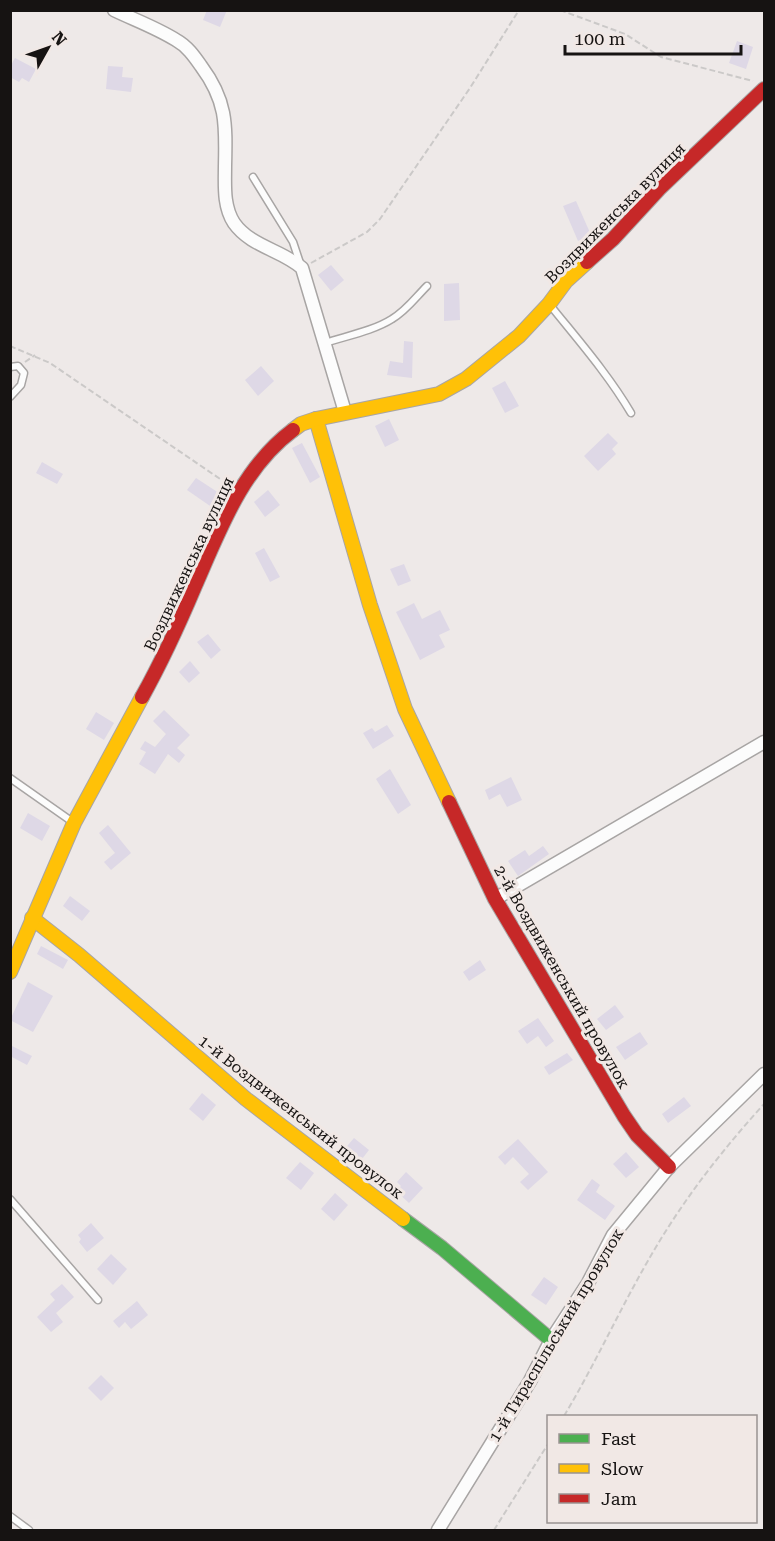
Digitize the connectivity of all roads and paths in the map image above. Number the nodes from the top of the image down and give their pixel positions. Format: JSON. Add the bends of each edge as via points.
{"nodes":[{"id":1,"x":114,"y":10,"type":"edge"},
{"id":2,"x":519,"y":10,"type":"edge"},
{"id":3,"x":560,"y":10,"type":"edge"},
{"id":4,"x":759,"y":86,"type":"edge"},
{"id":5,"x":253,"y":177,"type":"dead end"},
{"id":6,"x":302,"y":268,"type":"junction"},
{"id":7,"x":427,"y":286,"type":"dead end"},
{"id":8,"x":549,"y":304,"type":"junction"},
{"id":9,"x":325,"y":343,"type":"junction"},
{"id":10,"x":10,"y":346,"type":"edge"},
{"id":11,"x":10,"y":367,"type":"edge"},
{"id":12,"x":10,"y":397,"type":"edge"},
{"id":13,"x":345,"y":412,"type":"junction"},
{"id":14,"x":631,"y":413,"type":"dead end"},
{"id":15,"x":316,"y":418,"type":"junction"},
{"id":16,"x":238,"y":491,"type":"junction"},
{"id":17,"x":765,"y":742,"type":"edge"},
{"id":18,"x":10,"y":778,"type":"edge"},
{"id":19,"x":74,"y":823,"type":"junction"},
{"id":20,"x":495,"y":899,"type":"junction"},
{"id":21,"x":32,"y":918,"type":"junction"},
{"id":22,"x":13,"y":956,"type":"edge"},
{"id":23,"x":10,"y":972,"type":"edge"},
{"id":24,"x":765,"y":1074,"type":"edge"},
{"id":25,"x":765,"y":1104,"type":"edge"},
{"id":26,"x":669,"y":1167,"type":"junction"},
{"id":27,"x":10,"y":1199,"type":"edge"},
{"id":28,"x":98,"y":1299,"type":"dead end"},
{"id":29,"x":551,"y":1340,"type":"junction"},
{"id":30,"x":565,"y":1415,"type":"edge"},
{"id":31,"x":547,"y":1447,"type":"edge"},
{"id":32,"x":10,"y":1516,"type":"edge"},
{"id":33,"x":29,"y":1530,"type":"edge"},
{"id":34,"x":438,"y":1530,"type":"edge"},
{"id":35,"x":494,"y":1530,"type":"edge"}],
"edges":[{"from":1,"to":6,"type":"street","via":[[177,40],[194,56],[217,91],[225,116],[225,188],[234,223],[249,238]]},
{"from":2,"to":6,"type":"path","via":[[380,219],[367,232]]},
{"from":3,"to":4,"type":"path","via":[[625,34],[661,57]]},
{"from":4,"to":8,"type":"street","name":"Воздвиженська вулиця","via":[[613,239],[566,282]]},
{"from":5,"to":6,"type":"lane","via":[[293,242]]},
{"from":6,"to":9,"type":"street"},
{"from":7,"to":9,"type":"lane","via":[[393,319]]},
{"from":8,"to":13,"type":"street","name":"Воздвиженська вулиця","via":[[498,354],[451,389],[423,399]]},
{"from":8,"to":14,"type":"lane"},
{"from":9,"to":13,"type":"street"},
{"from":10,"to":16,"type":"path","via":[[50,363]]},
{"from":11,"to":12,"type":"lane","via":[[18,366],[24,373],[21,385]]},
{"from":13,"to":15,"type":"street","name":"Воздвиженська вулиця"},
{"from":15,"to":16,"type":"street","name":"Воздвиженська вулиця","via":[[277,442]]},
{"from":15,"to":20,"type":"street","name":"2-й Воздвиженський провулок","via":[[370,606],[405,709]]},
{"from":16,"to":19,"type":"street","name":"Воздвиженська вулиця","via":[[166,654]]},
{"from":17,"to":20,"type":"street"},
{"from":18,"to":19,"type":"lane"},
{"from":19,"to":21,"type":"street","name":"Воздвиженська вулиця"},
{"from":20,"to":26,"type":"street","name":"2-й Воздвиженський провулок","via":[[624,1116]]},
{"from":21,"to":22,"type":"street","name":"Воздвиженська вулиця"},
{"from":21,"to":29,"type":"street","name":"1-й Воздвиженський провулок","via":[[246,1099],[442,1248]]},
{"from":22,"to":23,"type":"street","name":"Воздвиженська вулиця"},
{"from":24,"to":26,"type":"street","name":"1-й Тираспільський провулок"},
{"from":25,"to":30,"type":"path","via":[[697,1185],[657,1245]]},
{"from":26,"to":29,"type":"street","name":"1-й Тираспільський провулок","via":[[613,1235]]},
{"from":27,"to":28,"type":"lane"},
{"from":29,"to":34,"type":"street","name":"1-й Тираспільський провулок"},
{"from":31,"to":35,"type":"path"},
{"from":32,"to":33,"type":"lane"}]}
